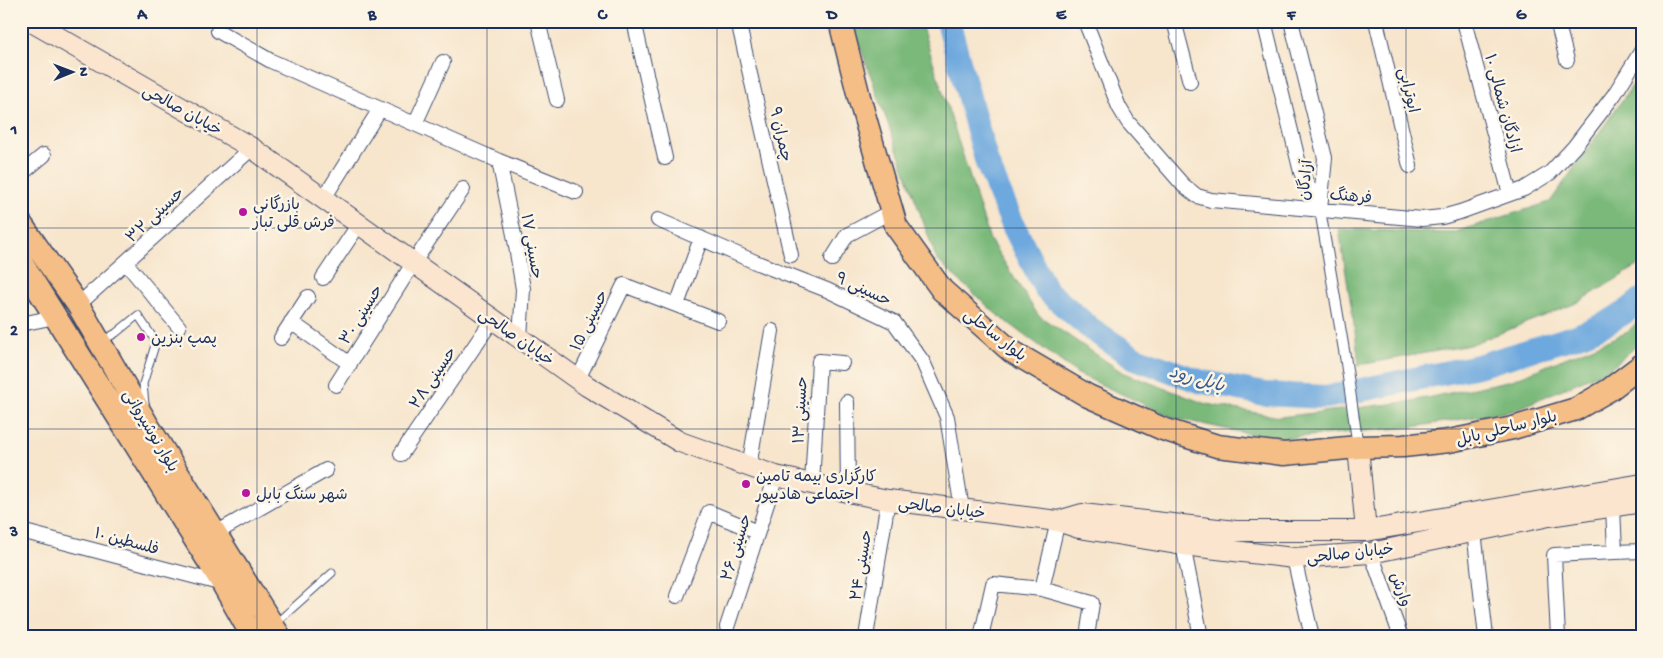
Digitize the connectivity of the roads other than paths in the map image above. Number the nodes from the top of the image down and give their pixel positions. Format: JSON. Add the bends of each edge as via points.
{"nodes":[{"id":1,"x":538,"y":21,"type":"edge"},
{"id":2,"x":634,"y":21,"type":"edge"},
{"id":3,"x":738,"y":21,"type":"edge"},
{"id":4,"x":840,"y":21,"type":"edge"},
{"id":5,"x":1085,"y":21,"type":"edge"},
{"id":6,"x":1174,"y":21,"type":"edge"},
{"id":7,"x":1264,"y":21,"type":"edge"},
{"id":8,"x":1291,"y":21,"type":"edge"},
{"id":9,"x":1376,"y":21,"type":"edge"},
{"id":10,"x":1464,"y":21,"type":"edge"},
{"id":11,"x":1557,"y":21,"type":"edge"},
{"id":12,"x":29,"y":28,"type":"edge"},
{"id":13,"x":218,"y":31,"type":"dead end"},
{"id":14,"x":1642,"y":50,"type":"edge"},
{"id":15,"x":1568,"y":60,"type":"dead end"},
{"id":16,"x":444,"y":62,"type":"dead end"},
{"id":17,"x":1190,"y":82,"type":"dead end"},
{"id":18,"x":557,"y":100,"type":"dead end"},
{"id":19,"x":380,"y":109,"type":"junction"},
{"id":20,"x":415,"y":124,"type":"junction"},
{"id":21,"x":252,"y":148,"type":"junction"},
{"id":22,"x":44,"y":155,"type":"dead end"},
{"id":23,"x":666,"y":158,"type":"dead end"},
{"id":24,"x":499,"y":161,"type":"junction"},
{"id":25,"x":1410,"y":166,"type":"dead end"},
{"id":26,"x":21,"y":174,"type":"edge"},
{"id":27,"x":463,"y":189,"type":"dead end"},
{"id":28,"x":576,"y":192,"type":"dead end"},
{"id":29,"x":1510,"y":194,"type":"junction"},
{"id":30,"x":324,"y":198,"type":"junction"},
{"id":31,"x":1320,"y":210,"type":"junction"},
{"id":32,"x":892,"y":212,"type":"junction"},
{"id":33,"x":658,"y":220,"type":"dead end"},
{"id":34,"x":21,"y":224,"type":"edge"},
{"id":35,"x":359,"y":224,"type":"junction"},
{"id":36,"x":701,"y":238,"type":"junction"},
{"id":37,"x":791,"y":255,"type":"dead end"},
{"id":38,"x":832,"y":259,"type":"dead end"},
{"id":39,"x":21,"y":262,"type":"edge"},
{"id":40,"x":414,"y":262,"type":"junction"},
{"id":41,"x":126,"y":263,"type":"junction"},
{"id":42,"x":323,"y":278,"type":"dead end"},
{"id":43,"x":308,"y":297,"type":"dead end"},
{"id":44,"x":78,"y":305,"type":"junction"},
{"id":45,"x":677,"y":305,"type":"junction"},
{"id":46,"x":55,"y":318,"type":"junction"},
{"id":47,"x":493,"y":319,"type":"junction"},
{"id":48,"x":718,"y":321,"type":"dead end"},
{"id":49,"x":291,"y":322,"type":"junction"},
{"id":50,"x":21,"y":324,"type":"edge"},
{"id":51,"x":179,"y":327,"type":"dead end"},
{"id":52,"x":772,"y":331,"type":"dead end"},
{"id":53,"x":281,"y":338,"type":"dead end"},
{"id":54,"x":520,"y":338,"type":"junction"},
{"id":55,"x":99,"y":342,"type":"junction"},
{"id":56,"x":842,"y":362,"type":"dead end"},
{"id":57,"x":350,"y":364,"type":"junction"},
{"id":58,"x":1642,"y":365,"type":"edge"},
{"id":59,"x":578,"y":379,"type":"junction"},
{"id":60,"x":336,"y":385,"type":"dead end"},
{"id":61,"x":847,"y":402,"type":"dead end"},
{"id":62,"x":147,"y":424,"type":"junction"},
{"id":63,"x":1358,"y":447,"type":"junction"},
{"id":64,"x":401,"y":454,"type":"dead end"},
{"id":65,"x":749,"y":467,"type":"junction"},
{"id":66,"x":326,"y":470,"type":"dead end"},
{"id":67,"x":776,"y":476,"type":"junction"},
{"id":68,"x":812,"y":484,"type":"junction"},
{"id":69,"x":1642,"y":484,"type":"edge"},
{"id":70,"x":848,"y":492,"type":"junction"},
{"id":71,"x":888,"y":500,"type":"junction"},
{"id":72,"x":1642,"y":502,"type":"edge"},
{"id":73,"x":1613,"y":507,"type":"junction"},
{"id":74,"x":962,"y":509,"type":"junction"},
{"id":75,"x":1058,"y":521,"type":"junction"},
{"id":76,"x":21,"y":531,"type":"edge"},
{"id":77,"x":1366,"y":531,"type":"junction"},
{"id":78,"x":1474,"y":531,"type":"junction"},
{"id":79,"x":757,"y":532,"type":"junction"},
{"id":80,"x":216,"y":533,"type":"junction"},
{"id":81,"x":1184,"y":546,"type":"junction"},
{"id":82,"x":1642,"y":551,"type":"edge"},
{"id":83,"x":1371,"y":552,"type":"junction"},
{"id":84,"x":1614,"y":552,"type":"junction"},
{"id":85,"x":1294,"y":558,"type":"junction"},
{"id":86,"x":332,"y":573,"type":"dead end"},
{"id":87,"x":223,"y":584,"type":"junction"},
{"id":88,"x":1042,"y":589,"type":"junction"},
{"id":89,"x":677,"y":596,"type":"dead end"},
{"id":90,"x":727,"y":628,"type":"dead end"},
{"id":91,"x":270,"y":633,"type":"edge"},
{"id":92,"x":866,"y":637,"type":"edge"},
{"id":93,"x":981,"y":637,"type":"edge"},
{"id":94,"x":1087,"y":637,"type":"edge"},
{"id":95,"x":1201,"y":637,"type":"edge"},
{"id":96,"x":1312,"y":637,"type":"edge"},
{"id":97,"x":1400,"y":637,"type":"edge"},
{"id":98,"x":1486,"y":637,"type":"edge"},
{"id":99,"x":1558,"y":637,"type":"edge"}],
"edges":[{"from":1,"to":18,"type":"street"},
{"from":2,"to":23,"type":"street"},
{"from":3,"to":37,"type":"street","name":"چمران ۹"},
{"from":4,"to":32,"type":"main road","name":"بلوار ساحلی"},
{"from":5,"to":31,"type":"street","name":"فرهنگ","via":[[1124,116],[1192,192],[1211,200]]},
{"from":6,"to":17,"type":"street"},
{"from":7,"to":31,"type":"street","name":"آزادگان","via":[[1301,172]]},
{"from":8,"to":31,"type":"street","name":"آزادگان","via":[[1325,158]]},
{"from":9,"to":25,"type":"street","name":"ابوترابی"},
{"from":10,"to":29,"type":"street","name":"ازادگان شمالی ۱۰"},
{"from":11,"to":15,"type":"street"},
{"from":12,"to":21,"type":"main road","name":"خيابان صالحی"},
{"from":13,"to":19,"type":"street","via":[[271,61]]},
{"from":14,"to":29,"type":"street","name":"فرهنگ","via":[[1614,95],[1558,166],[1534,184]]},
{"from":16,"to":20,"type":"street"},
{"from":19,"to":20,"type":"street"},
{"from":19,"to":30,"type":"street"},
{"from":20,"to":24,"type":"street"},
{"from":21,"to":30,"type":"main road","name":"خيابان صالحی"},
{"from":21,"to":41,"type":"street","name":"حسینی ۳۲"},
{"from":22,"to":26,"type":"street"},
{"from":24,"to":28,"type":"street"},
{"from":24,"to":54,"type":"street","name":"حسینی ۱۷","via":[[522,289]]},
{"from":27,"to":40,"type":"street","name":"حسینی ۳۰"},
{"from":29,"to":31,"type":"street","name":"فرهنگ","via":[[1460,212],[1430,218]]},
{"from":30,"to":35,"type":"main road","name":"خيابان صالحی"},
{"from":31,"to":63,"type":"street"},
{"from":32,"to":38,"type":"street","via":[[847,235]]},
{"from":32,"to":63,"type":"main road","name":"بلوار ساحلی","via":[[896,226],[942,290],[1011,350],[1088,396],[1163,429],[1218,446],[1284,454]]},
{"from":33,"to":36,"type":"street","name":"حسینی ٩"},
{"from":34,"to":44,"type":"main road","name":"بلوار نوشیروانی"},
{"from":35,"to":40,"type":"main road","name":"خيابان صالحی"},
{"from":35,"to":42,"type":"street"},
{"from":36,"to":45,"type":"street"},
{"from":36,"to":74,"type":"street","name":"حسینی ٩","via":[[827,290],[894,322],[923,362],[947,417]]},
{"from":39,"to":46,"type":"main road","name":"بلوار نوشیروانی"},
{"from":40,"to":47,"type":"main road","name":"خيابان صالحی"},
{"from":40,"to":57,"type":"street","name":"حسینی ۳۰"},
{"from":41,"to":44,"type":"street","name":"حسینی ۳۲"},
{"from":41,"to":51,"type":"street"},
{"from":43,"to":49,"type":"street"},
{"from":44,"to":55,"type":"main road","name":"بلوار نوشیروانی"},
{"from":45,"to":48,"type":"street","name":"حسینی ۱۵"},
{"from":45,"to":59,"type":"street","name":"حسینی ۱۵","via":[[624,285]]},
{"from":46,"to":50,"type":"street"},
{"from":46,"to":87,"type":"main road","name":"بلوار نوشیروانی"},
{"from":47,"to":54,"type":"main road","name":"خيابان صالحی"},
{"from":47,"to":64,"type":"street","name":"حسینی ۲۸"},
{"from":49,"to":53,"type":"street"},
{"from":49,"to":57,"type":"street"},
{"from":52,"to":65,"type":"street"},
{"from":54,"to":59,"type":"main road","name":"خيابان صالحی"},
{"from":55,"to":62,"type":"main road","name":"بلوار نوشیروانی"},
{"from":55,"to":62,"type":"lane","via":[[138,315],[156,342],[143,384]]},
{"from":56,"to":68,"type":"street","name":"حسینی ۱۳","via":[[819,361]]},
{"from":57,"to":60,"type":"street","name":"حسینی ۳۰"},
{"from":58,"to":63,"type":"main road","name":"بلوار ساحلی بابل","via":[[1576,409],[1512,428],[1449,441]]},
{"from":59,"to":65,"type":"main road","name":"خيابان صالحی","via":[[680,442]]},
{"from":61,"to":70,"type":"street"},
{"from":62,"to":80,"type":"main road","name":"بلوار نوشیروانی"},
{"from":63,"to":77,"type":"main road"},
{"from":65,"to":67,"type":"main road","name":"خيابان صالحی"},
{"from":66,"to":80,"type":"street"},
{"from":67,"to":68,"type":"main road","name":"خيابان صالحی"},
{"from":67,"to":79,"type":"street","name":"حسینی ۲۶"},
{"from":68,"to":70,"type":"main road","name":"خيابان صالحی"},
{"from":69,"to":77,"type":"main road","name":"خيابان صالحی"},
{"from":70,"to":71,"type":"main road","name":"خيابان صالحی"},
{"from":71,"to":74,"type":"main road","name":"خيابان صالحی"},
{"from":71,"to":92,"type":"street","name":"حسینی ۲۴"},
{"from":72,"to":73,"type":"main road","name":"خيابان صالحی"},
{"from":73,"to":78,"type":"main road","name":"خيابان صالحی"},
{"from":73,"to":84,"type":"street"},
{"from":74,"to":75,"type":"main road","name":"خيابان صالحی"},
{"from":75,"to":77,"type":"main road","name":"خيابان صالحی","via":[[1082,514],[1236,531]]},
{"from":75,"to":81,"type":"main road","name":"خيابان صالحی","via":[[1079,528]]},
{"from":75,"to":88,"type":"street"},
{"from":76,"to":87,"type":"street","name":"فلسطین ۱۰"},
{"from":78,"to":83,"type":"main road","name":"خيابان صالحی"},
{"from":78,"to":98,"type":"street"},
{"from":79,"to":89,"type":"street","via":[[709,512]]},
{"from":79,"to":90,"type":"street","name":"حسینی ۲۶"},
{"from":80,"to":91,"type":"main road","name":"بلوار نوشیروانی"},
{"from":81,"to":85,"type":"main road","name":"خيابان صالحی"},
{"from":81,"to":95,"type":"street"},
{"from":82,"to":84,"type":"street"},
{"from":83,"to":85,"type":"main road","name":"خيابان صالحی"},
{"from":83,"to":97,"type":"street","name":"وارش"},
{"from":84,"to":99,"type":"street","via":[[1554,555]]},
{"from":85,"to":96,"type":"street"},
{"from":86,"to":91,"type":"lane"},
{"from":87,"to":91,"type":"main road","name":"بلوار نوشیروانی","via":[[245,623]]},
{"from":88,"to":93,"type":"street","via":[[993,584]]},
{"from":88,"to":94,"type":"street","via":[[1092,603]]}]}
